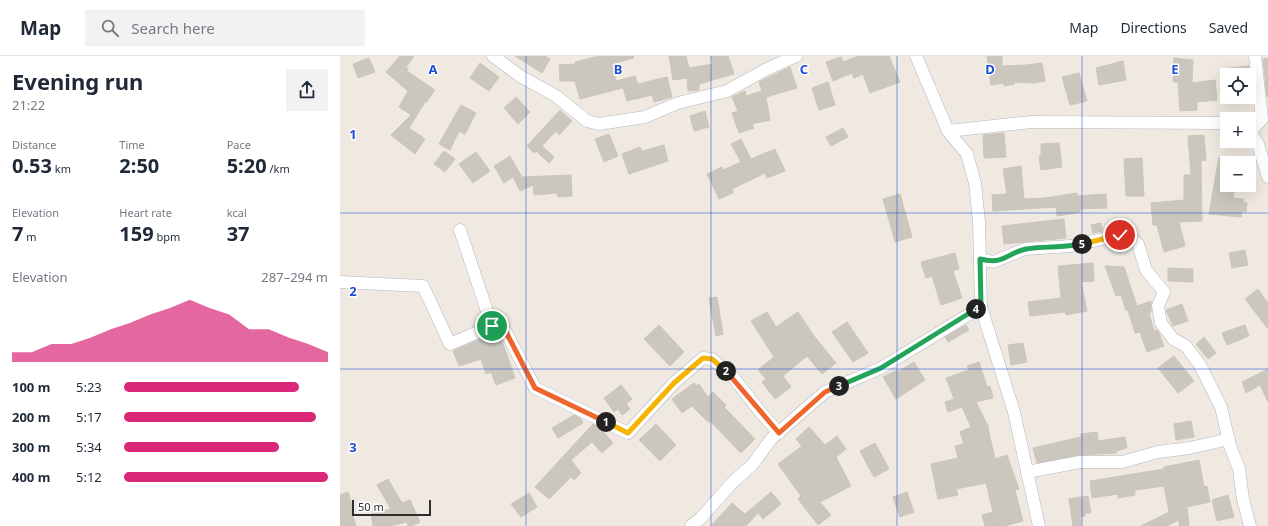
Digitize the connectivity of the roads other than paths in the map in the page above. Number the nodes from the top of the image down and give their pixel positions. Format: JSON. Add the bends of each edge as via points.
{"nodes":[{"id":1,"x":493,"y":56,"type":"edge"},
{"id":2,"x":796,"y":56,"type":"edge"},
{"id":3,"x":916,"y":56,"type":"edge"},
{"id":4,"x":1255,"y":56,"type":"edge"},
{"id":5,"x":1265,"y":118,"type":"edge"},
{"id":6,"x":1220,"y":123,"type":"edge"},
{"id":7,"x":1256,"y":126,"type":"edge"},
{"id":8,"x":948,"y":131,"type":"junction"},
{"id":9,"x":1256,"y":141,"type":"edge"},
{"id":10,"x":1268,"y":177,"type":"edge"},
{"id":11,"x":460,"y":230,"type":"dead end"},
{"id":12,"x":980,"y":259,"type":"junction"},
{"id":13,"x":340,"y":282,"type":"edge"},
{"id":14,"x":981,"y":307,"type":"junction"},
{"id":15,"x":492,"y":326,"type":"junction"},
{"id":16,"x":779,"y":433,"type":"junction"},
{"id":17,"x":1229,"y":439,"type":"junction"},
{"id":18,"x":1027,"y":472,"type":"junction"},
{"id":19,"x":691,"y":526,"type":"edge"},
{"id":20,"x":1039,"y":526,"type":"edge"},
{"id":21,"x":1250,"y":526,"type":"edge"}],
"edges":[{"from":1,"to":2,"type":"street","via":[[520,76],[556,96],[587,120],[599,124],[645,117],[678,103],[727,91]]},
{"from":3,"to":8,"type":"street"},
{"from":4,"to":5,"type":"street"},
{"from":5,"to":7,"type":"street"},
{"from":6,"to":8,"type":"street","via":[[1031,122]]},
{"from":8,"to":12,"type":"street","via":[[967,154],[975,183]]},
{"from":9,"to":10,"type":"street"},
{"from":11,"to":15,"type":"street"},
{"from":12,"to":14,"type":"street"},
{"from":12,"to":17,"type":"street","via":[[993,262],[1025,249],[1071,246],[1120,235],[1132,238],[1138,244],[1146,270],[1164,292],[1158,306],[1161,323],[1174,339],[1186,346],[1200,365],[1221,407]]},
{"from":13,"to":15,"type":"street","via":[[423,286],[450,344]]},
{"from":14,"to":16,"type":"street","via":[[881,368],[825,392]]},
{"from":14,"to":18,"type":"street","via":[[1014,412]]},
{"from":15,"to":16,"type":"street","via":[[506,332],[535,388],[628,433],[674,383],[703,358],[712,359],[733,377]]},
{"from":16,"to":19,"type":"street","via":[[772,438],[752,465]]},
{"from":17,"to":18,"type":"street","via":[[1158,452],[1122,462],[1080,462]]},
{"from":17,"to":21,"type":"street","via":[[1239,469]]},
{"from":18,"to":20,"type":"street"}]}
